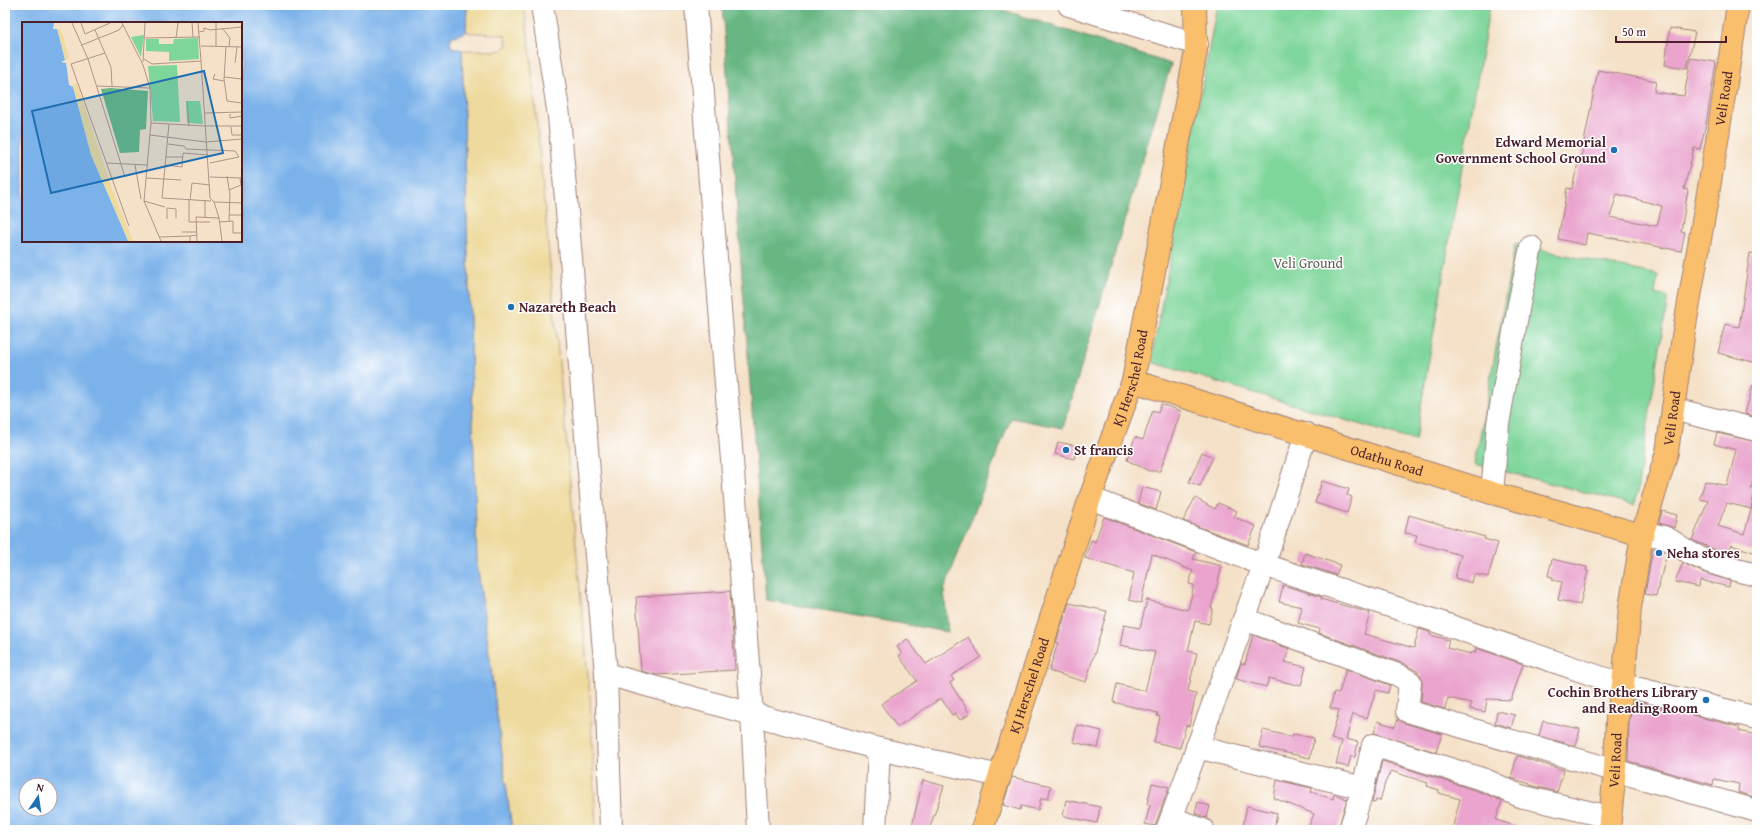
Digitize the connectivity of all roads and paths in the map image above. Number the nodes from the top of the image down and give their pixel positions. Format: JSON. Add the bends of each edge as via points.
{"nodes":[{"id":1,"x":542,"y":5,"type":"edge"},
{"id":2,"x":696,"y":5,"type":"edge"},
{"id":3,"x":1069,"y":5,"type":"edge"},
{"id":4,"x":1195,"y":5,"type":"edge"},
{"id":5,"x":1738,"y":5,"type":"edge"},
{"id":6,"x":1196,"y":44,"type":"junction"},
{"id":7,"x":1532,"y":247,"type":"dead end"},
{"id":8,"x":1133,"y":381,"type":"junction"},
{"id":9,"x":1673,"y":409,"type":"junction"},
{"id":10,"x":1757,"y":430,"type":"edge"},
{"id":11,"x":1306,"y":434,"type":"junction"},
{"id":12,"x":1492,"y":493,"type":"junction"},
{"id":13,"x":1090,"y":498,"type":"junction"},
{"id":14,"x":1642,"y":535,"type":"junction"},
{"id":15,"x":1264,"y":565,"type":"junction"},
{"id":16,"x":1757,"y":575,"type":"edge"},
{"id":17,"x":1244,"y":619,"type":"junction"},
{"id":18,"x":606,"y":674,"type":"junction"},
{"id":19,"x":1623,"y":685,"type":"junction"},
{"id":20,"x":752,"y":713,"type":"junction"},
{"id":21,"x":1757,"y":718,"type":"edge"},
{"id":22,"x":1198,"y":747,"type":"junction"},
{"id":23,"x":879,"y":749,"type":"junction"},
{"id":24,"x":1615,"y":769,"type":"junction"},
{"id":25,"x":1000,"y":776,"type":"junction"},
{"id":26,"x":1363,"y":788,"type":"junction"},
{"id":27,"x":1757,"y":811,"type":"edge"},
{"id":28,"x":1609,"y":823,"type":"edge"},
{"id":29,"x":1170,"y":824,"type":"edge"},
{"id":30,"x":611,"y":830,"type":"edge"},
{"id":31,"x":758,"y":830,"type":"edge"},
{"id":32,"x":875,"y":830,"type":"edge"},
{"id":33,"x":982,"y":830,"type":"edge"},
{"id":34,"x":1203,"y":830,"type":"edge"},
{"id":35,"x":1350,"y":830,"type":"edge"}],
"edges":[{"from":1,"to":18,"type":"street","via":[[559,116]]},
{"from":2,"to":20,"type":"street"},
{"from":3,"to":6,"type":"street"},
{"from":4,"to":6,"type":"main road","name":"KJ Herschel Road"},
{"from":5,"to":9,"type":"main road","name":"Veli Road"},
{"from":6,"to":8,"type":"main road","name":"KJ Herschel Road"},
{"from":7,"to":12,"type":"street","via":[[1519,304],[1498,424]]},
{"from":8,"to":11,"type":"main road","name":"Odathu Road"},
{"from":8,"to":13,"type":"main road","name":"KJ Herschel Road"},
{"from":9,"to":10,"type":"street"},
{"from":9,"to":14,"type":"main road","name":"Veli Road","via":[[1667,452]]},
{"from":11,"to":12,"type":"main road","name":"Odathu Road"},
{"from":11,"to":15,"type":"street"},
{"from":12,"to":14,"type":"main road","name":"Odathu Road"},
{"from":13,"to":15,"type":"street"},
{"from":13,"to":25,"type":"main road","name":"KJ Herschel Road"},
{"from":14,"to":16,"type":"street","via":[[1668,539],[1689,552],[1730,569]]},
{"from":14,"to":19,"type":"main road","name":"Veli Road","via":[[1630,608]]},
{"from":15,"to":17,"type":"street"},
{"from":15,"to":19,"type":"street"},
{"from":17,"to":22,"type":"street"},
{"from":17,"to":24,"type":"street","via":[[1398,675],[1410,682],[1407,711]]},
{"from":18,"to":20,"type":"street"},
{"from":18,"to":30,"type":"street"},
{"from":19,"to":21,"type":"street"},
{"from":19,"to":24,"type":"main road","name":"Veli Road","via":[[1617,718]]},
{"from":20,"to":23,"type":"street"},
{"from":20,"to":31,"type":"street"},
{"from":22,"to":26,"type":"street"},
{"from":22,"to":29,"type":"street"},
{"from":23,"to":25,"type":"street"},
{"from":23,"to":32,"type":"street"},
{"from":24,"to":27,"type":"street"},
{"from":24,"to":28,"type":"main road","name":"Veli Road"},
{"from":25,"to":33,"type":"main road","name":"KJ Herschel Road"},
{"from":26,"to":28,"type":"street","via":[[1373,745],[1485,780],[1520,796]]},
{"from":26,"to":35,"type":"street"},
{"from":29,"to":34,"type":"street"}]}
